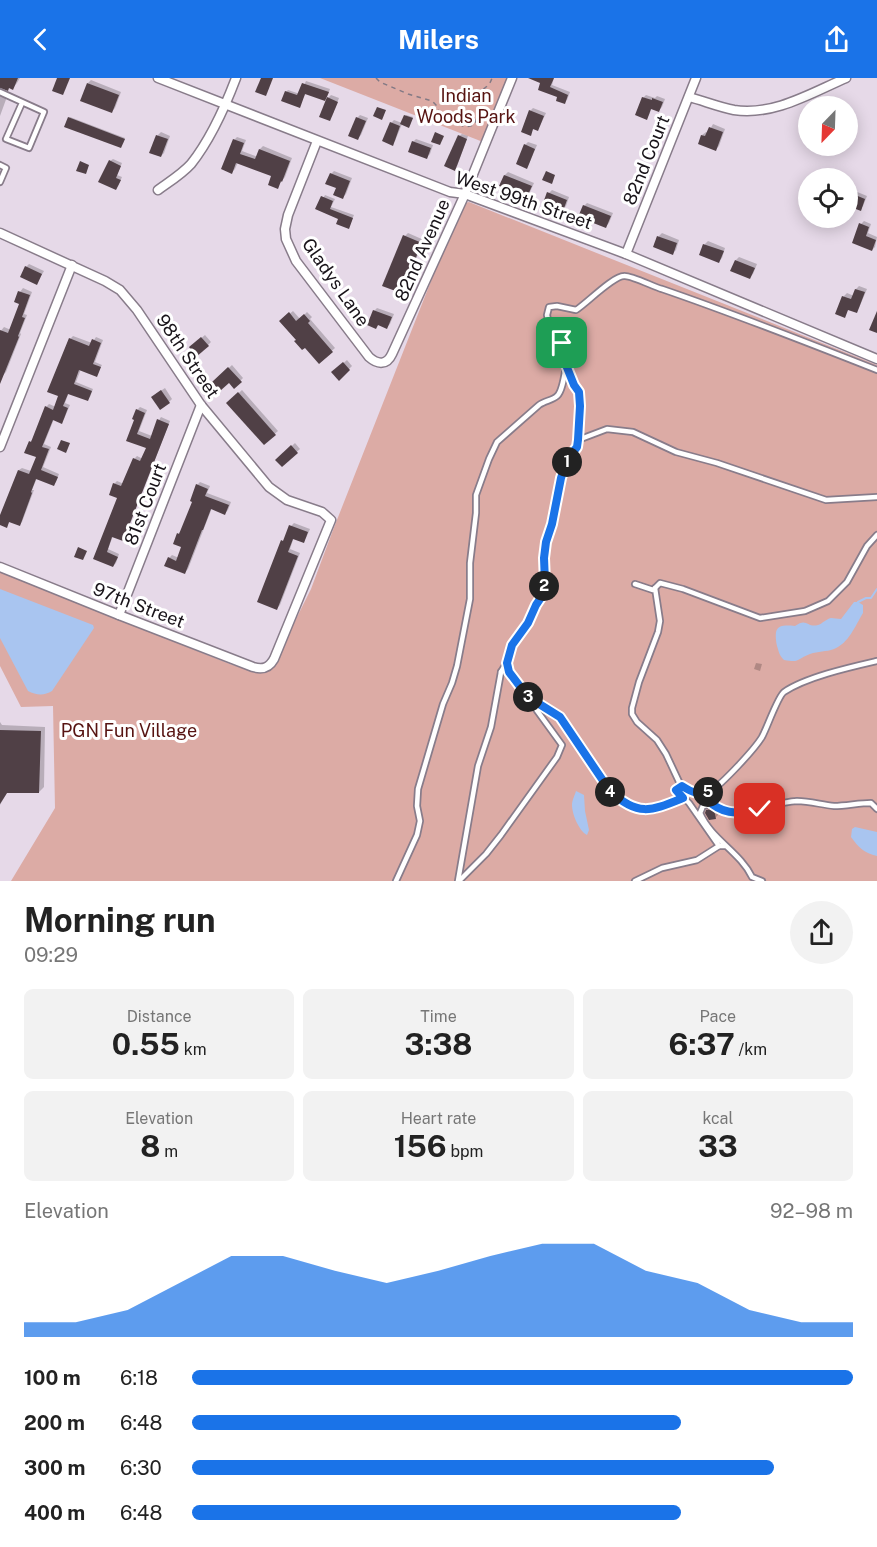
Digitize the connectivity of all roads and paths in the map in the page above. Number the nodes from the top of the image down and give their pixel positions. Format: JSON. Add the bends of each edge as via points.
{"nodes":[{"id":1,"x":158,"y":78,"type":"edge"},
{"id":2,"x":236,"y":78,"type":"edge"},
{"id":3,"x":376,"y":78,"type":"edge"},
{"id":4,"x":492,"y":78,"type":"edge"},
{"id":5,"x":512,"y":78,"type":"edge"},
{"id":6,"x":696,"y":78,"type":"edge"},
{"id":7,"x":846,"y":78,"type":"edge"},
{"id":8,"x":0,"y":92,"type":"edge"},
{"id":9,"x":689,"y":97,"type":"junction"},
{"id":10,"x":22,"y":103,"type":"junction"},
{"id":11,"x":226,"y":104,"type":"junction"},
{"id":12,"x":317,"y":141,"type":"junction"},
{"id":13,"x":0,"y":165,"type":"edge"},
{"id":14,"x":0,"y":182,"type":"edge"},
{"id":15,"x":158,"y":190,"type":"dead end"},
{"id":16,"x":465,"y":194,"type":"junction"},
{"id":17,"x":0,"y":233,"type":"edge"},
{"id":18,"x":626,"y":254,"type":"junction"},
{"id":19,"x":72,"y":265,"type":"junction"},
{"id":20,"x":877,"y":359,"type":"edge"},
{"id":21,"x":382,"y":363,"type":"joint"},
{"id":22,"x":566,"y":365,"type":"junction"},
{"id":23,"x":877,"y":370,"type":"edge"},
{"id":24,"x":201,"y":405,"type":"junction"},
{"id":25,"x":589,"y":436,"type":"junction"},
{"id":26,"x":578,"y":440,"type":"junction"},
{"id":27,"x":0,"y":447,"type":"edge"},
{"id":28,"x":576,"y":448,"type":"junction"},
{"id":29,"x":877,"y":497,"type":"edge"},
{"id":30,"x":877,"y":535,"type":"edge"},
{"id":31,"x":0,"y":567,"type":"edge"},
{"id":32,"x":635,"y":584,"type":"dead end"},
{"id":33,"x":655,"y":588,"type":"junction"},
{"id":34,"x":119,"y":615,"type":"junction"},
{"id":35,"x":877,"y":661,"type":"edge"},
{"id":36,"x":507,"y":663,"type":"junction"},
{"id":37,"x":267,"y":668,"type":"joint"},
{"id":38,"x":501,"y":672,"type":"junction"},
{"id":39,"x":509,"y":672,"type":"junction"},
{"id":40,"x":528,"y":697,"type":"junction"},
{"id":41,"x":681,"y":786,"type":"junction"},
{"id":42,"x":711,"y":791,"type":"junction"},
{"id":43,"x":683,"y":798,"type":"junction"},
{"id":44,"x":712,"y":804,"type":"junction"},
{"id":45,"x":877,"y":809,"type":"edge"},
{"id":46,"x":719,"y":846,"type":"junction"},
{"id":47,"x":725,"y":846,"type":"junction"},
{"id":48,"x":750,"y":879,"type":"edge"},
{"id":49,"x":396,"y":881,"type":"edge"},
{"id":50,"x":458,"y":881,"type":"edge"},
{"id":51,"x":635,"y":881,"type":"edge"},
{"id":52,"x":762,"y":881,"type":"edge"}],
"edges":[{"from":1,"to":11,"type":"street","name":"West 99th Street"},
{"from":2,"to":11,"type":"street"},
{"from":3,"to":4,"type":"path","via":[[432,101],[441,116],[465,127],[477,121],[479,94]]},
{"from":5,"to":16,"type":"street","name":"82nd Avenue"},
{"from":6,"to":9,"type":"street","name":"82nd Court"},
{"from":7,"to":9,"type":"street","via":[[779,107],[753,111],[734,110]]},
{"from":8,"to":10,"type":"lane"},
{"from":9,"to":18,"type":"street","name":"82nd Court"},
{"from":10,"to":10,"type":"lane","via":[[44,112],[28,148],[6,139]]},
{"from":11,"to":12,"type":"street","name":"West 99th Street"},
{"from":11,"to":15,"type":"street","via":[[190,165]]},
{"from":12,"to":16,"type":"street","name":"West 99th Street","via":[[450,192]]},
{"from":12,"to":21,"type":"street","name":"Gladys Lane","via":[[288,215],[286,239],[296,261],[369,357]]},
{"from":13,"to":14,"type":"lane","via":[[6,168]]},
{"from":16,"to":18,"type":"street","name":"West 99th Street"},
{"from":16,"to":21,"type":"street","name":"82nd Avenue","via":[[390,359]]},
{"from":17,"to":19,"type":"street","name":"98th Street"},
{"from":18,"to":20,"type":"street","name":"West 99th Street"},
{"from":19,"to":24,"type":"street","name":"98th Street","via":[[105,281],[126,297]]},
{"from":19,"to":27,"type":"street"},
{"from":22,"to":23,"type":"lane","via":[[568,356],[548,320],[549,307],[576,310],[625,275]]},
{"from":22,"to":26,"type":"lane","via":[[579,392]]},
{"from":22,"to":49,"type":"lane","via":[[560,392],[497,442],[482,476],[476,495],[470,599],[456,666],[418,789],[417,835]]},
{"from":24,"to":34,"type":"street","name":"81st Court"},
{"from":24,"to":37,"type":"street","name":"98th Street","via":[[268,487],[331,520]]},
{"from":25,"to":26,"type":"lane"},
{"from":25,"to":28,"type":"lane"},
{"from":25,"to":29,"type":"lane","via":[[607,429],[633,432],[676,452],[826,500]]},
{"from":26,"to":28,"type":"lane"},
{"from":28,"to":36,"type":"lane","via":[[561,478],[546,542],[542,596],[512,645]]},
{"from":30,"to":33,"type":"lane","via":[[847,582],[828,601],[805,611],[760,618],[683,589],[660,583]]},
{"from":31,"to":34,"type":"street","name":"97th Street"},
{"from":32,"to":33,"type":"lane"},
{"from":33,"to":41,"type":"lane","via":[[658,632],[639,681],[632,714],[657,740]]},
{"from":34,"to":37,"type":"street","name":"97th Street","via":[[253,667]]},
{"from":35,"to":42,"type":"lane","via":[[824,675],[783,693],[760,740]]},
{"from":36,"to":38,"type":"lane"},
{"from":36,"to":39,"type":"lane"},
{"from":38,"to":39,"type":"lane","via":[[506,667]]},
{"from":38,"to":50,"type":"lane","via":[[492,728],[478,766]]},
{"from":39,"to":40,"type":"lane"},
{"from":40,"to":43,"type":"lane","via":[[560,717],[602,781],[620,800],[640,809],[656,809]]},
{"from":40,"to":50,"type":"lane","via":[[561,748],[486,854]]},
{"from":41,"to":42,"type":"lane","via":[[702,794]]},
{"from":41,"to":43,"type":"lane","via":[[676,790]]},
{"from":42,"to":44,"type":"lane"},
{"from":43,"to":46,"type":"lane"},
{"from":44,"to":45,"type":"lane","via":[[730,812],[798,801],[836,806],[871,803]]},
{"from":44,"to":47,"type":"lane","via":[[703,806],[700,813],[709,830]]},
{"from":46,"to":47,"type":"lane"},
{"from":46,"to":51,"type":"lane","via":[[697,860],[662,868]]},
{"from":47,"to":48,"type":"lane","via":[[747,867]]},
{"from":48,"to":52,"type":"lane"}]}
